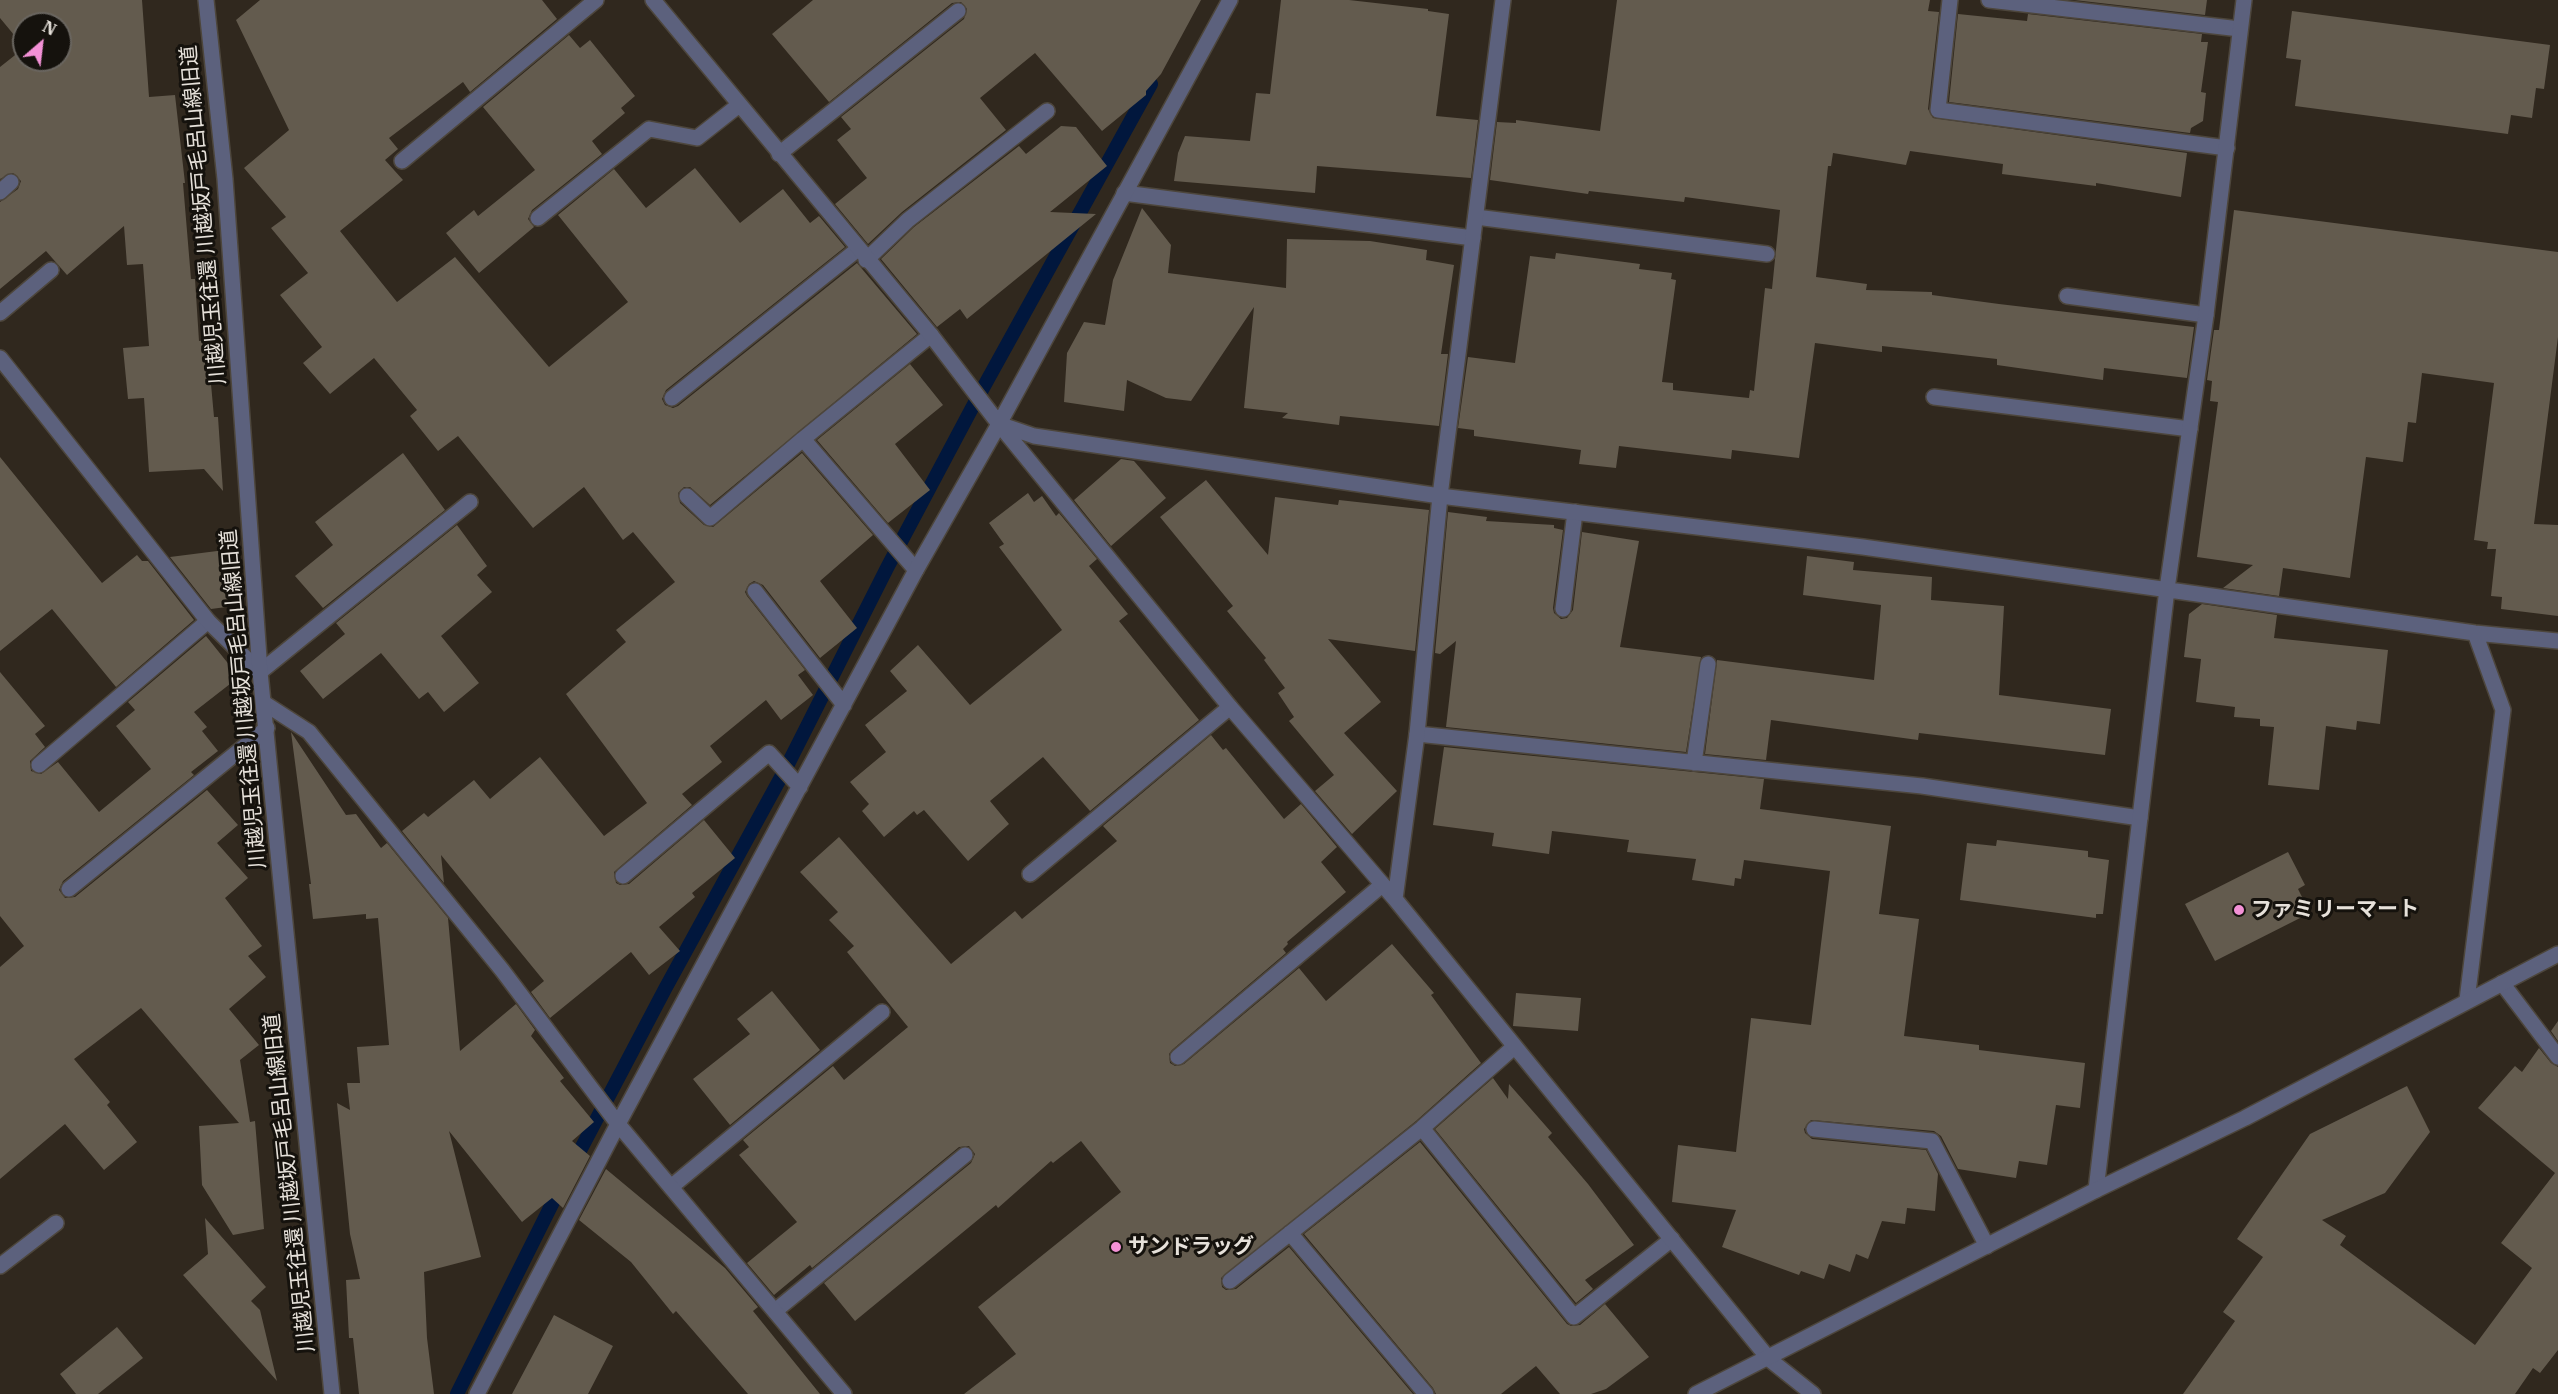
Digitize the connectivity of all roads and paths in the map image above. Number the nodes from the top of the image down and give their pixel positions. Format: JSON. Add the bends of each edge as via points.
{"nodes":[{"id":1,"x":206,"y":0,"type":"edge"},
{"id":2,"x":596,"y":0,"type":"edge"},
{"id":3,"x":653,"y":0,"type":"edge"},
{"id":4,"x":1230,"y":0,"type":"edge"},
{"id":5,"x":1503,"y":0,"type":"edge"},
{"id":6,"x":1950,"y":0,"type":"edge"},
{"id":7,"x":1989,"y":0,"type":"edge"},
{"id":8,"x":2244,"y":0,"type":"edge"},
{"id":9,"x":958,"y":11,"type":"dead end"},
{"id":10,"x":2240,"y":29,"type":"junction"},
{"id":11,"x":739,"y":105,"type":"junction"},
{"id":12,"x":1047,"y":111,"type":"dead end"},
{"id":13,"x":2227,"y":148,"type":"junction"},
{"id":14,"x":779,"y":154,"type":"junction"},
{"id":15,"x":402,"y":161,"type":"dead end"},
{"id":16,"x":1124,"y":193,"type":"junction"},
{"id":17,"x":1476,"y":217,"type":"junction"},
{"id":18,"x":538,"y":218,"type":"dead end"},
{"id":19,"x":1473,"y":238,"type":"junction"},
{"id":20,"x":862,"y":254,"type":"junction"},
{"id":21,"x":1767,"y":254,"type":"dead end"},
{"id":22,"x":51,"y":270,"type":"dead end"},
{"id":23,"x":2067,"y":296,"type":"dead end"},
{"id":24,"x":0,"y":313,"type":"edge"},
{"id":25,"x":2206,"y":315,"type":"junction"},
{"id":26,"x":931,"y":335,"type":"junction"},
{"id":27,"x":0,"y":358,"type":"edge"},
{"id":28,"x":1934,"y":397,"type":"dead end"},
{"id":29,"x":672,"y":398,"type":"dead end"},
{"id":30,"x":999,"y":424,"type":"junction"},
{"id":31,"x":2190,"y":429,"type":"junction"},
{"id":32,"x":802,"y":439,"type":"junction"},
{"id":33,"x":687,"y":495,"type":"dead end"},
{"id":34,"x":1440,"y":496,"type":"junction"},
{"id":35,"x":470,"y":502,"type":"dead end"},
{"id":36,"x":1575,"y":512,"type":"junction"},
{"id":37,"x":916,"y":570,"type":"junction"},
{"id":38,"x":2167,"y":589,"type":"junction"},
{"id":39,"x":755,"y":591,"type":"dead end"},
{"id":40,"x":1563,"y":609,"type":"dead end"},
{"id":41,"x":208,"y":621,"type":"junction"},
{"id":42,"x":2475,"y":633,"type":"junction"},
{"id":43,"x":2558,"y":641,"type":"edge"},
{"id":44,"x":1708,"y":664,"type":"dead end"},
{"id":45,"x":260,"y":672,"type":"junction"},
{"id":46,"x":264,"y":703,"type":"junction"},
{"id":47,"x":844,"y":705,"type":"junction"},
{"id":48,"x":1230,"y":707,"type":"junction"},
{"id":49,"x":267,"y":728,"type":"junction"},
{"id":50,"x":1417,"y":734,"type":"junction"},
{"id":51,"x":1694,"y":763,"type":"junction"},
{"id":52,"x":39,"y":765,"type":"dead end"},
{"id":53,"x":800,"y":787,"type":"junction"},
{"id":54,"x":2140,"y":818,"type":"junction"},
{"id":55,"x":1030,"y":874,"type":"dead end"},
{"id":56,"x":623,"y":876,"type":"dead end"},
{"id":57,"x":1382,"y":885,"type":"junction"},
{"id":58,"x":69,"y":889,"type":"dead end"},
{"id":59,"x":1395,"y":900,"type":"junction"},
{"id":60,"x":2558,"y":954,"type":"edge"},
{"id":61,"x":2502,"y":983,"type":"junction"},
{"id":62,"x":2467,"y":1000,"type":"junction"},
{"id":63,"x":882,"y":1012,"type":"dead end"},
{"id":64,"x":1514,"y":1047,"type":"junction"},
{"id":65,"x":1178,"y":1057,"type":"dead end"},
{"id":66,"x":2558,"y":1057,"type":"edge"},
{"id":67,"x":618,"y":1124,"type":"junction"},
{"id":68,"x":1422,"y":1128,"type":"junction"},
{"id":69,"x":1814,"y":1129,"type":"dead end"},
{"id":70,"x":965,"y":1155,"type":"dead end"},
{"id":71,"x":671,"y":1187,"type":"junction"},
{"id":72,"x":2096,"y":1190,"type":"junction"},
{"id":73,"x":56,"y":1223,"type":"dead end"},
{"id":74,"x":1290,"y":1233,"type":"junction"},
{"id":75,"x":1672,"y":1239,"type":"junction"},
{"id":76,"x":1987,"y":1246,"type":"junction"},
{"id":77,"x":0,"y":1266,"type":"edge"},
{"id":78,"x":1230,"y":1281,"type":"dead end"},
{"id":79,"x":775,"y":1311,"type":"junction"},
{"id":80,"x":1769,"y":1359,"type":"junction"},
{"id":81,"x":332,"y":1394,"type":"edge"},
{"id":82,"x":477,"y":1394,"type":"edge"},
{"id":83,"x":844,"y":1394,"type":"edge"},
{"id":84,"x":1426,"y":1394,"type":"edge"},
{"id":85,"x":1696,"y":1394,"type":"edge"},
{"id":86,"x":1813,"y":1394,"type":"edge"}],
"edges":[{"from":1,"to":45,"type":"street","name":"川越児玉往還 川越坂戸毛呂山線旧道","via":[[225,179]]},
{"from":2,"to":15,"type":"street"},
{"from":3,"to":11,"type":"street"},
{"from":4,"to":16,"type":"street"},
{"from":5,"to":17,"type":"street"},
{"from":6,"to":13,"type":"street","via":[[1938,110]]},
{"from":7,"to":10,"type":"street"},
{"from":8,"to":10,"type":"street"},
{"from":9,"to":14,"type":"street"},
{"from":10,"to":13,"type":"street"},
{"from":11,"to":14,"type":"street"},
{"from":11,"to":18,"type":"street","via":[[697,138],[649,129]]},
{"from":12,"to":20,"type":"street"},
{"from":13,"to":25,"type":"street"},
{"from":14,"to":20,"type":"street"},
{"from":16,"to":19,"type":"street"},
{"from":16,"to":30,"type":"street"},
{"from":17,"to":19,"type":"street"},
{"from":17,"to":21,"type":"street"},
{"from":19,"to":34,"type":"street"},
{"from":20,"to":26,"type":"street"},
{"from":20,"to":29,"type":"street"},
{"from":22,"to":24,"type":"street"},
{"from":23,"to":25,"type":"street"},
{"from":25,"to":31,"type":"street"},
{"from":26,"to":30,"type":"street"},
{"from":26,"to":32,"type":"street"},
{"from":27,"to":41,"type":"street"},
{"from":28,"to":31,"type":"street"},
{"from":30,"to":34,"type":"street","via":[[1034,436]]},
{"from":30,"to":37,"type":"street"},
{"from":30,"to":48,"type":"street"},
{"from":31,"to":38,"type":"street"},
{"from":32,"to":33,"type":"street","via":[[710,518]]},
{"from":32,"to":37,"type":"street"},
{"from":34,"to":36,"type":"street"},
{"from":34,"to":50,"type":"street"},
{"from":35,"to":45,"type":"street"},
{"from":36,"to":38,"type":"street"},
{"from":36,"to":40,"type":"street"},
{"from":37,"to":47,"type":"street"},
{"from":38,"to":42,"type":"street"},
{"from":38,"to":54,"type":"street"},
{"from":39,"to":47,"type":"street"},
{"from":41,"to":45,"type":"street"},
{"from":41,"to":52,"type":"street"},
{"from":42,"to":43,"type":"street"},
{"from":42,"to":62,"type":"street","via":[[2504,710]]},
{"from":44,"to":51,"type":"street"},
{"from":45,"to":46,"type":"street","name":"川越児玉往還 川越坂戸毛呂山線旧道"},
{"from":46,"to":49,"type":"street","name":"川越児玉往還 川越坂戸毛呂山線旧道"},
{"from":46,"to":67,"type":"street","via":[[309,732],[502,970]]},
{"from":47,"to":53,"type":"street"},
{"from":48,"to":55,"type":"street"},
{"from":48,"to":57,"type":"street"},
{"from":49,"to":58,"type":"street"},
{"from":49,"to":81,"type":"street","name":"川越児玉往還 川越坂戸毛呂山線旧道"},
{"from":50,"to":51,"type":"street"},
{"from":50,"to":59,"type":"street"},
{"from":51,"to":54,"type":"street","via":[[1922,786]]},
{"from":53,"to":56,"type":"street","via":[[769,753]]},
{"from":53,"to":67,"type":"street"},
{"from":54,"to":72,"type":"street"},
{"from":57,"to":59,"type":"street"},
{"from":57,"to":65,"type":"street"},
{"from":59,"to":64,"type":"street"},
{"from":60,"to":61,"type":"street"},
{"from":61,"to":62,"type":"street"},
{"from":61,"to":66,"type":"street"},
{"from":62,"to":72,"type":"street","via":[[2245,1118]]},
{"from":63,"to":71,"type":"street"},
{"from":64,"to":68,"type":"street"},
{"from":64,"to":75,"type":"street"},
{"from":67,"to":71,"type":"street"},
{"from":67,"to":82,"type":"street"},
{"from":68,"to":74,"type":"street"},
{"from":68,"to":75,"type":"street","via":[[1574,1317]]},
{"from":69,"to":76,"type":"street","via":[[1932,1141]]},
{"from":70,"to":79,"type":"street"},
{"from":71,"to":79,"type":"street"},
{"from":72,"to":76,"type":"street"},
{"from":73,"to":77,"type":"street"},
{"from":74,"to":78,"type":"street"},
{"from":74,"to":84,"type":"street"},
{"from":75,"to":80,"type":"street"},
{"from":76,"to":80,"type":"street"},
{"from":79,"to":83,"type":"street"},
{"from":80,"to":85,"type":"street"},
{"from":80,"to":86,"type":"street"}]}
